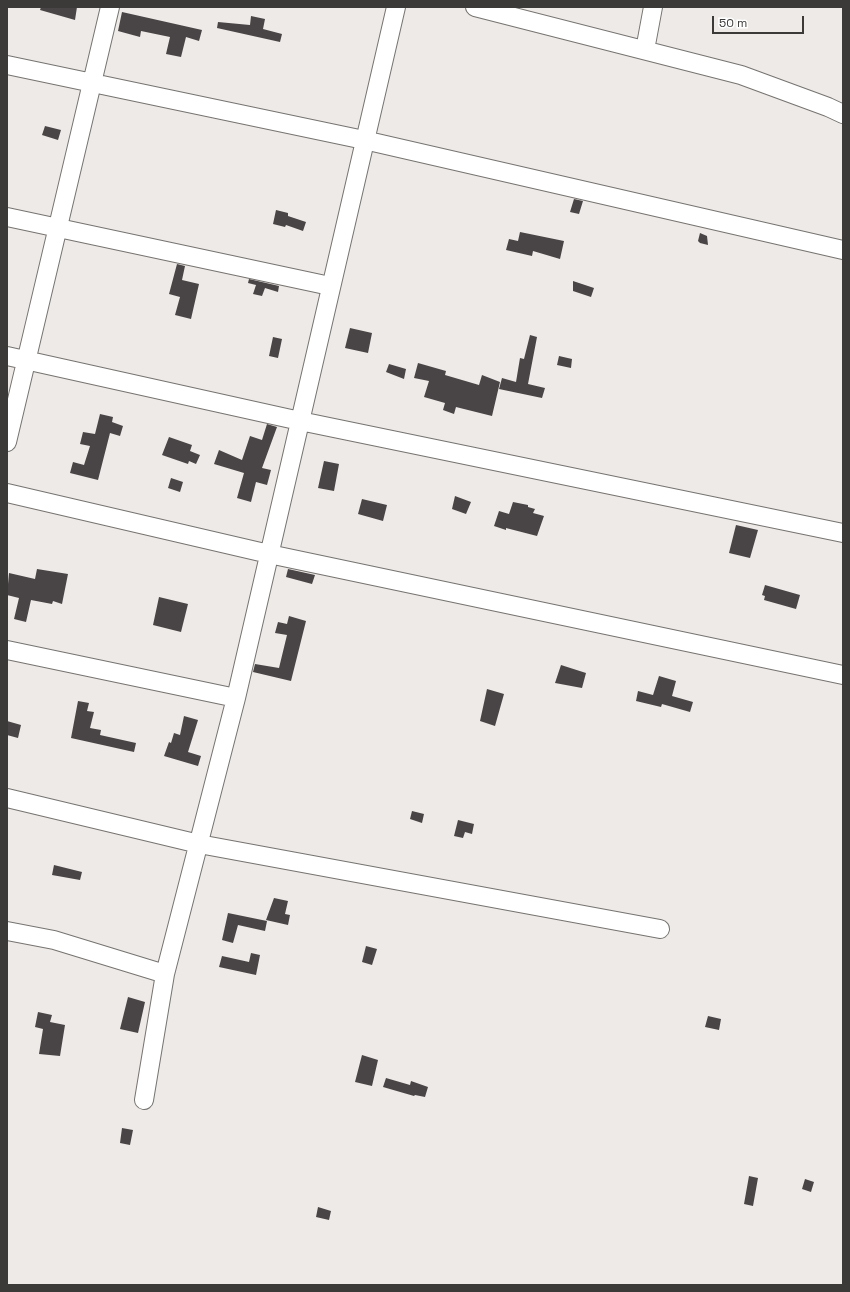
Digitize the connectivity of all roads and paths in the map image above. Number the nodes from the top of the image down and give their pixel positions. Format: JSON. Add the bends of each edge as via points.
{"nodes":[{"id":1,"x":110,"y":7,"type":"edge"},
{"id":2,"x":396,"y":7,"type":"edge"},
{"id":3,"x":475,"y":7,"type":"edge"},
{"id":4,"x":653,"y":7,"type":"edge"},
{"id":5,"x":645,"y":50,"type":"junction"},
{"id":6,"x":7,"y":65,"type":"edge"},
{"id":7,"x":91,"y":83,"type":"junction"},
{"id":8,"x":843,"y":114,"type":"edge"},
{"id":9,"x":364,"y":140,"type":"junction"},
{"id":10,"x":7,"y":217,"type":"edge"},
{"id":11,"x":56,"y":229,"type":"junction"},
{"id":12,"x":843,"y":250,"type":"edge"},
{"id":13,"x":330,"y":286,"type":"junction"},
{"id":14,"x":7,"y":356,"type":"edge"},
{"id":15,"x":26,"y":360,"type":"junction"},
{"id":16,"x":300,"y":421,"type":"junction"},
{"id":17,"x":7,"y":442,"type":"edge"},
{"id":18,"x":7,"y":493,"type":"edge"},
{"id":19,"x":843,"y":533,"type":"edge"},
{"id":20,"x":269,"y":554,"type":"junction"},
{"id":21,"x":7,"y":650,"type":"edge"},
{"id":22,"x":843,"y":675,"type":"edge"},
{"id":23,"x":236,"y":698,"type":"junction"},
{"id":24,"x":7,"y":798,"type":"edge"},
{"id":25,"x":198,"y":844,"type":"junction"},
{"id":26,"x":660,"y":929,"type":"dead end"},
{"id":27,"x":7,"y":931,"type":"edge"},
{"id":28,"x":165,"y":974,"type":"junction"},
{"id":29,"x":144,"y":1100,"type":"dead end"}],
"edges":[{"from":1,"to":7,"type":"street"},
{"from":2,"to":9,"type":"street"},
{"from":3,"to":5,"type":"street"},
{"from":4,"to":5,"type":"street"},
{"from":5,"to":8,"type":"street","via":[[741,75]]},
{"from":6,"to":7,"type":"street"},
{"from":7,"to":9,"type":"street"},
{"from":7,"to":11,"type":"street"},
{"from":9,"to":12,"type":"street"},
{"from":9,"to":13,"type":"street"},
{"from":10,"to":11,"type":"street"},
{"from":11,"to":13,"type":"street"},
{"from":11,"to":15,"type":"street"},
{"from":13,"to":16,"type":"street"},
{"from":14,"to":15,"type":"street"},
{"from":15,"to":16,"type":"street"},
{"from":15,"to":17,"type":"street"},
{"from":16,"to":19,"type":"street"},
{"from":16,"to":20,"type":"street"},
{"from":18,"to":20,"type":"street"},
{"from":20,"to":22,"type":"street"},
{"from":20,"to":23,"type":"street"},
{"from":21,"to":23,"type":"street"},
{"from":23,"to":25,"type":"street"},
{"from":24,"to":25,"type":"street"},
{"from":25,"to":26,"type":"street"},
{"from":25,"to":28,"type":"street"},
{"from":27,"to":28,"type":"street","via":[[54,940]]},
{"from":28,"to":29,"type":"street"}]}
